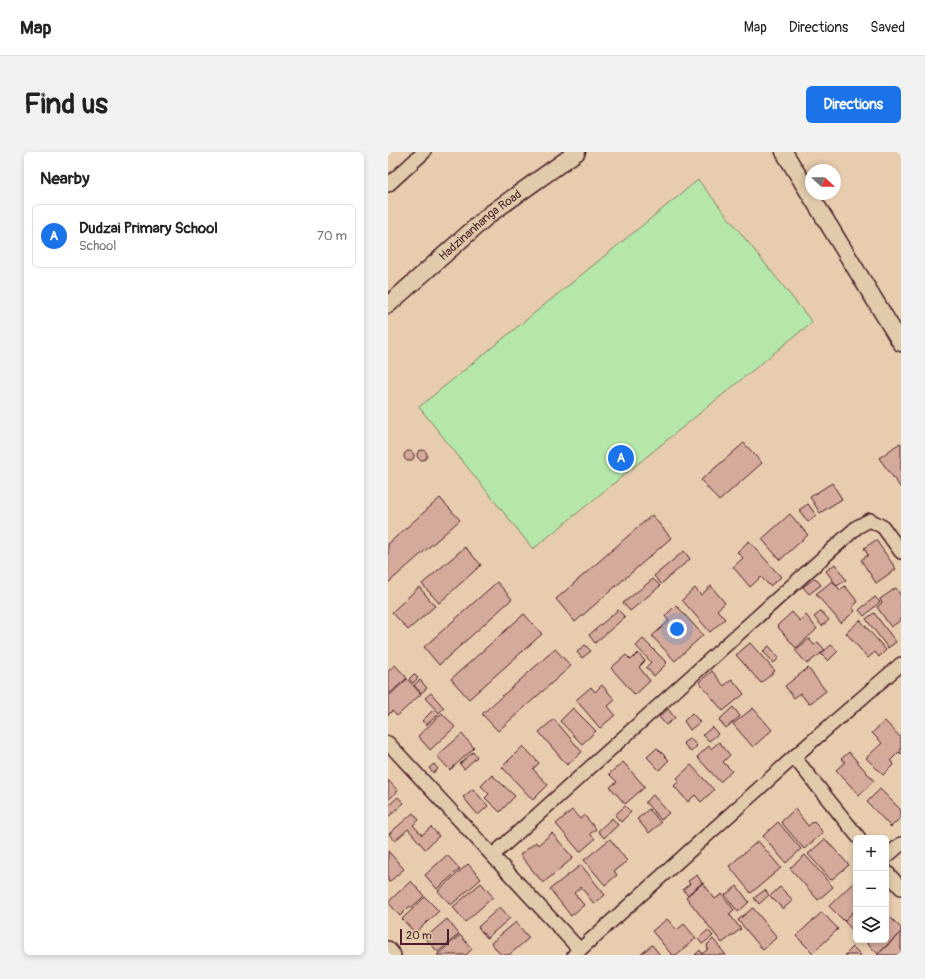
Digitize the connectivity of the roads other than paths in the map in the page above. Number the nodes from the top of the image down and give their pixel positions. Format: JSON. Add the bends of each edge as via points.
{"nodes":[{"id":1,"x":424,"y":152,"type":"edge"},
{"id":2,"x":577,"y":152,"type":"edge"},
{"id":3,"x":784,"y":152,"type":"edge"},
{"id":4,"x":388,"y":185,"type":"edge"},
{"id":5,"x":388,"y":305,"type":"edge"},
{"id":6,"x":901,"y":343,"type":"edge"},
{"id":7,"x":901,"y":552,"type":"edge"},
{"id":8,"x":901,"y":664,"type":"edge"},
{"id":9,"x":388,"y":744,"type":"edge"},
{"id":10,"x":794,"y":757,"type":"junction"},
{"id":11,"x":857,"y":835,"type":"edge"},
{"id":12,"x":901,"y":844,"type":"edge"},
{"id":13,"x":889,"y":854,"type":"edge"},
{"id":14,"x":493,"y":855,"type":"junction"},
{"id":15,"x":889,"y":874,"type":"edge"},
{"id":16,"x":901,"y":888,"type":"edge"},
{"id":17,"x":388,"y":948,"type":"edge"},
{"id":18,"x":577,"y":952,"type":"edge"},
{"id":19,"x":394,"y":955,"type":"edge"}],
"edges":[{"from":1,"to":4,"type":"street"},
{"from":2,"to":5,"type":"street","name":"Hadzinanhanga Road","via":[[490,214]]},
{"from":3,"to":6,"type":"street"},
{"from":7,"to":14,"type":"street","via":[[883,527],[870,520],[857,527]]},
{"from":8,"to":10,"type":"street"},
{"from":9,"to":14,"type":"street"},
{"from":10,"to":11,"type":"street"},
{"from":10,"to":18,"type":"street"},
{"from":12,"to":13,"type":"street"},
{"from":14,"to":18,"type":"street"},
{"from":15,"to":16,"type":"street"},
{"from":17,"to":19,"type":"street"}]}
